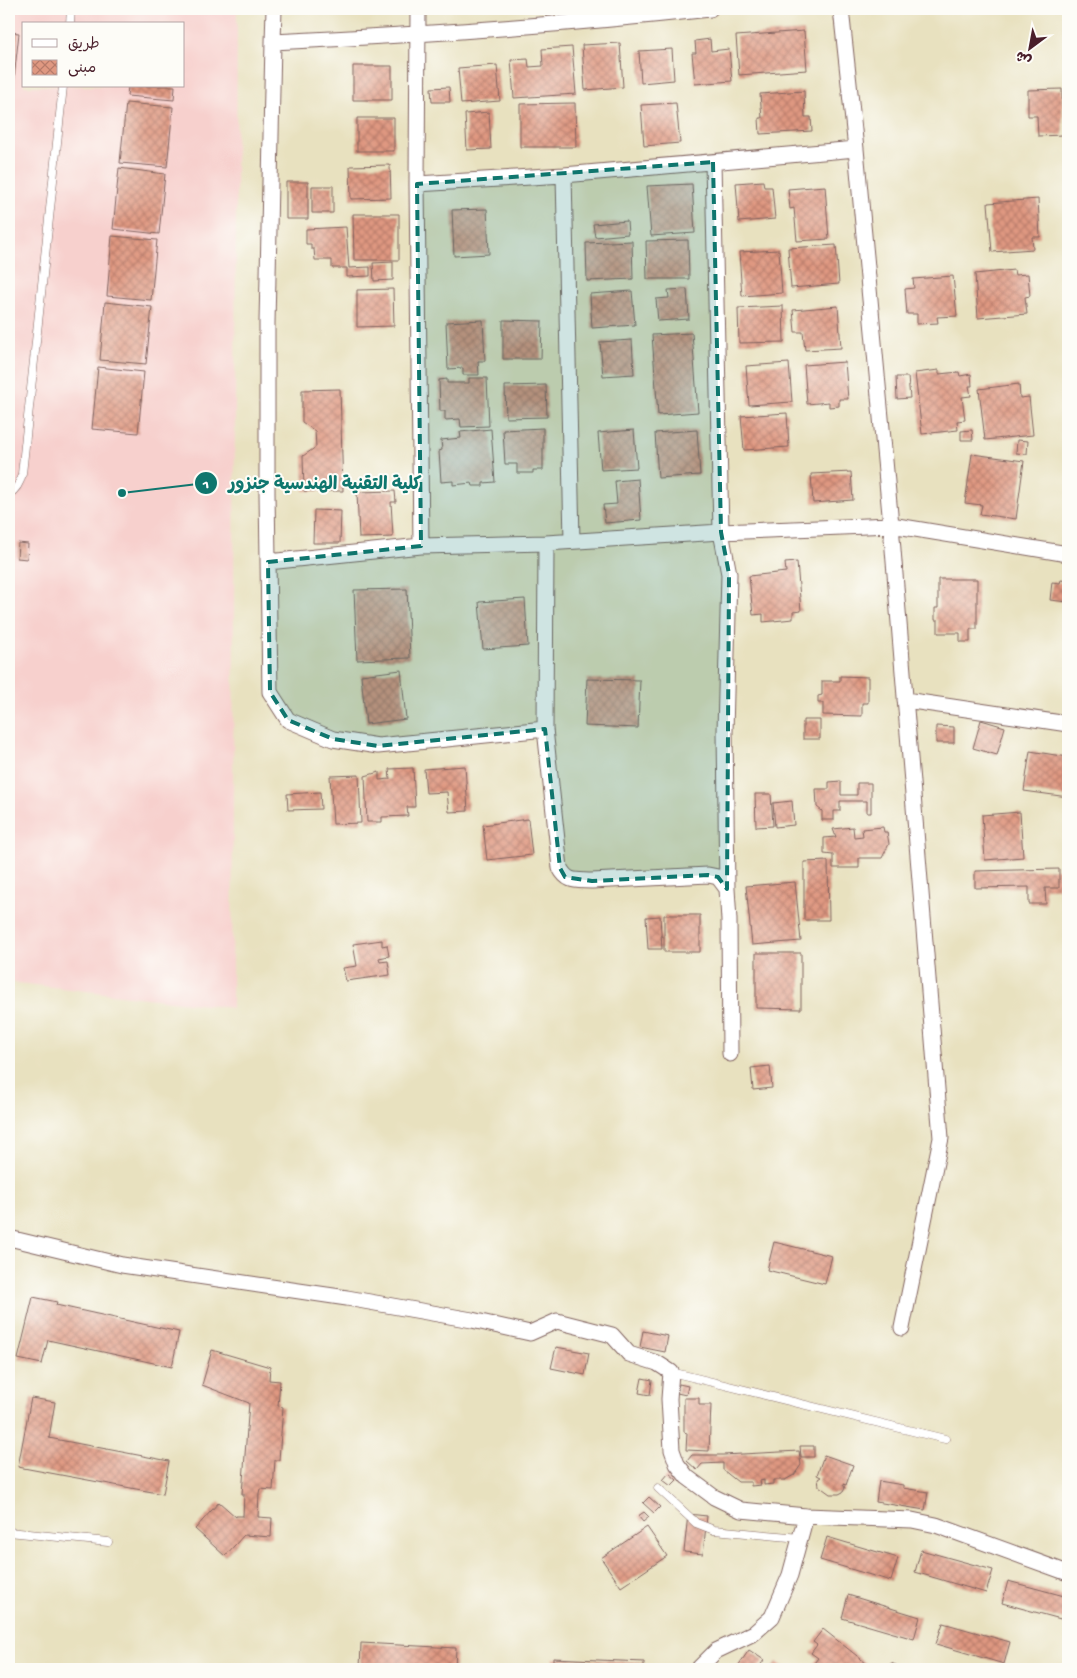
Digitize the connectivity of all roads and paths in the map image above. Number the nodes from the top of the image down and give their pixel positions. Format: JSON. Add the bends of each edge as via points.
{"nodes":[{"id":1,"x":71,"y":9,"type":"edge"},
{"id":2,"x":274,"y":9,"type":"edge"},
{"id":3,"x":418,"y":9,"type":"edge"},
{"id":4,"x":710,"y":9,"type":"edge"},
{"id":5,"x":841,"y":9,"type":"edge"},
{"id":6,"x":70,"y":22,"type":"edge"},
{"id":7,"x":418,"y":35,"type":"junction"},
{"id":8,"x":273,"y":42,"type":"junction"},
{"id":9,"x":63,"y":88,"type":"edge"},
{"id":10,"x":856,"y":149,"type":"junction"},
{"id":11,"x":713,"y":162,"type":"junction"},
{"id":12,"x":564,"y":175,"type":"junction"},
{"id":13,"x":417,"y":184,"type":"junction"},
{"id":14,"x":9,"y":494,"type":"edge"},
{"id":15,"x":891,"y":525,"type":"junction"},
{"id":16,"x":721,"y":532,"type":"junction"},
{"id":17,"x":572,"y":541,"type":"junction"},
{"id":18,"x":546,"y":543,"type":"junction"},
{"id":19,"x":422,"y":546,"type":"junction"},
{"id":20,"x":1068,"y":554,"type":"edge"},
{"id":21,"x":268,"y":562,"type":"junction"},
{"id":22,"x":905,"y":700,"type":"junction"},
{"id":23,"x":1068,"y":724,"type":"edge"},
{"id":24,"x":546,"y":729,"type":"junction"},
{"id":25,"x":727,"y":889,"type":"junction"},
{"id":26,"x":730,"y":1054,"type":"dead end"},
{"id":27,"x":9,"y":1238,"type":"edge"},
{"id":28,"x":902,"y":1328,"type":"dead end"},
{"id":29,"x":671,"y":1372,"type":"junction"},
{"id":30,"x":945,"y":1438,"type":"dead end"},
{"id":31,"x":658,"y":1488,"type":"dead end"},
{"id":32,"x":806,"y":1516,"type":"junction"},
{"id":33,"x":9,"y":1532,"type":"edge"},
{"id":34,"x":800,"y":1538,"type":"junction"},
{"id":35,"x":108,"y":1542,"type":"dead end"},
{"id":36,"x":1068,"y":1573,"type":"edge"},
{"id":37,"x":698,"y":1669,"type":"edge"}],
"edges":[{"from":1,"to":6,"type":"lane"},
{"from":2,"to":8,"type":"street"},
{"from":3,"to":7,"type":"street"},
{"from":4,"to":7,"type":"street"},
{"from":5,"to":10,"type":"street"},
{"from":7,"to":8,"type":"street"},
{"from":7,"to":13,"type":"street"},
{"from":8,"to":21,"type":"street","via":[[267,323]]},
{"from":9,"to":14,"type":"lane","via":[[22,474],[16,488]]},
{"from":10,"to":11,"type":"street"},
{"from":10,"to":15,"type":"street"},
{"from":11,"to":12,"type":"street"},
{"from":11,"to":16,"type":"street"},
{"from":12,"to":13,"type":"street"},
{"from":12,"to":17,"type":"street"},
{"from":13,"to":19,"type":"street"},
{"from":15,"to":16,"type":"street"},
{"from":15,"to":20,"type":"street"},
{"from":15,"to":22,"type":"street"},
{"from":16,"to":17,"type":"street"},
{"from":16,"to":25,"type":"street","via":[[728,574]]},
{"from":17,"to":18,"type":"street"},
{"from":18,"to":19,"type":"street"},
{"from":18,"to":24,"type":"street"},
{"from":19,"to":21,"type":"street"},
{"from":21,"to":24,"type":"street","via":[[270,692],[288,720],[332,739],[378,746]]},
{"from":22,"to":23,"type":"street"},
{"from":22,"to":28,"type":"street","via":[[941,1138]]},
{"from":24,"to":25,"type":"street","via":[[560,868],[565,877],[592,881],[708,875],[718,877]]},
{"from":25,"to":26,"type":"street"},
{"from":27,"to":29,"type":"street","via":[[122,1265],[347,1298],[472,1320],[530,1334],[557,1321],[612,1334],[629,1354],[657,1362]]},
{"from":29,"to":30,"type":"lane"},
{"from":29,"to":32,"type":"street","via":[[672,1450],[687,1477],[714,1497],[741,1510]]},
{"from":31,"to":34,"type":"lane","via":[[696,1523],[714,1530]]},
{"from":32,"to":34,"type":"street"},
{"from":32,"to":36,"type":"street","via":[[912,1520],[936,1525]]},
{"from":33,"to":35,"type":"lane"},
{"from":34,"to":37,"type":"street","via":[[790,1575],[772,1618],[754,1633],[716,1651]]}]}
